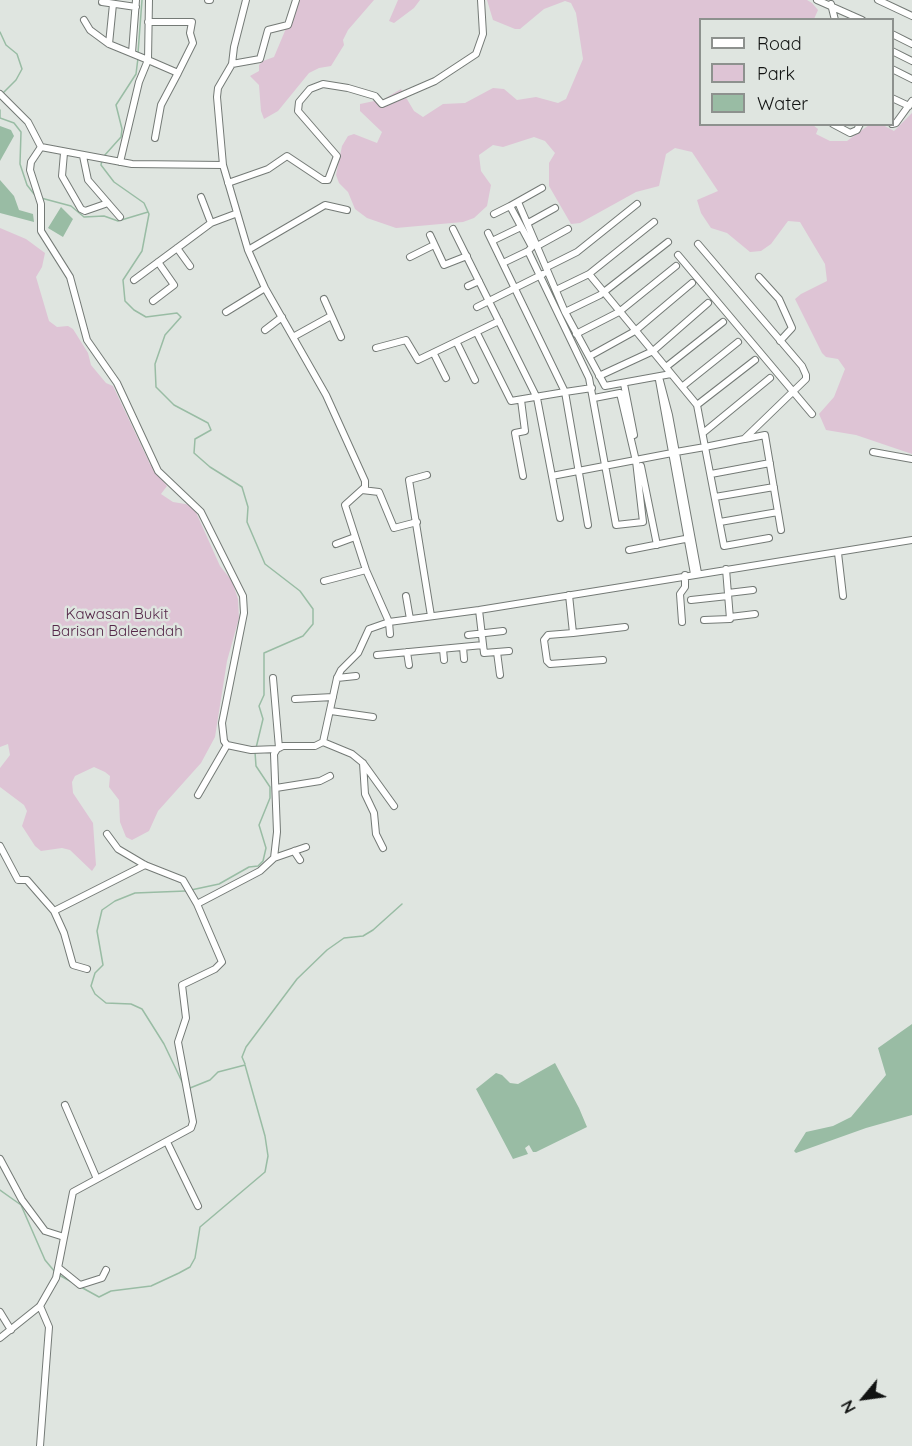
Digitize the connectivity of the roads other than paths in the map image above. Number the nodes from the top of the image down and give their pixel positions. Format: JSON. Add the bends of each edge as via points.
{"nodes":[{"id":1,"x":148,"y":0,"type":"edge"},
{"id":2,"x":246,"y":0,"type":"edge"},
{"id":3,"x":296,"y":0,"type":"edge"},
{"id":4,"x":481,"y":0,"type":"edge"},
{"id":5,"x":817,"y":0,"type":"edge"},
{"id":6,"x":878,"y":0,"type":"edge"},
{"id":7,"x":102,"y":2,"type":"dead end"},
{"id":8,"x":136,"y":3,"type":"edge"},
{"id":9,"x":113,"y":4,"type":"junction"},
{"id":10,"x":831,"y":4,"type":"junction"},
{"id":11,"x":912,"y":16,"type":"edge"},
{"id":12,"x":834,"y":18,"type":"edge"},
{"id":13,"x":858,"y":18,"type":"edge"},
{"id":14,"x":84,"y":20,"type":"dead end"},
{"id":15,"x":148,"y":22,"type":"junction"},
{"id":16,"x":894,"y":35,"type":"edge"},
{"id":17,"x":109,"y":44,"type":"junction"},
{"id":18,"x":912,"y":44,"type":"edge"},
{"id":19,"x":894,"y":52,"type":"edge"},
{"id":20,"x":136,"y":54,"type":"junction"},
{"id":21,"x":148,"y":60,"type":"junction"},
{"id":22,"x":912,"y":60,"type":"edge"},
{"id":23,"x":232,"y":64,"type":"junction"},
{"id":24,"x":894,"y":70,"type":"edge"},
{"id":25,"x":178,"y":73,"type":"junction"},
{"id":26,"x":912,"y":79,"type":"edge"},
{"id":27,"x":2,"y":95,"type":"edge"},
{"id":28,"x":894,"y":99,"type":"edge"},
{"id":29,"x":910,"y":104,"type":"edge"},
{"id":30,"x":894,"y":122,"type":"edge"},
{"id":31,"x":837,"y":126,"type":"edge"},
{"id":32,"x":859,"y":126,"type":"edge"},
{"id":33,"x":155,"y":138,"type":"dead end"},
{"id":34,"x":41,"y":147,"type":"junction"},
{"id":35,"x":64,"y":153,"type":"junction"},
{"id":36,"x":83,"y":156,"type":"junction"},
{"id":37,"x":120,"y":162,"type":"junction"},
{"id":38,"x":223,"y":165,"type":"junction"},
{"id":39,"x":228,"y":183,"type":"junction"},
{"id":40,"x":542,"y":188,"type":"dead end"},
{"id":41,"x":201,"y":197,"type":"dead end"},
{"id":42,"x":518,"y":202,"type":"junction"},
{"id":43,"x":108,"y":203,"type":"junction"},
{"id":44,"x":637,"y":204,"type":"dead end"},
{"id":45,"x":510,"y":206,"type":"junction"},
{"id":46,"x":555,"y":208,"type":"dead end"},
{"id":47,"x":347,"y":210,"type":"dead end"},
{"id":48,"x":235,"y":214,"type":"junction"},
{"id":49,"x":494,"y":214,"type":"dead end"},
{"id":50,"x":120,"y":217,"type":"dead end"},
{"id":51,"x":654,"y":222,"type":"dead end"},
{"id":52,"x":211,"y":223,"type":"junction"},
{"id":53,"x":528,"y":223,"type":"junction"},
{"id":54,"x":521,"y":227,"type":"junction"},
{"id":55,"x":453,"y":229,"type":"dead end"},
{"id":56,"x":568,"y":230,"type":"dead end"},
{"id":57,"x":488,"y":233,"type":"dead end"},
{"id":58,"x":430,"y":235,"type":"dead end"},
{"id":59,"x":492,"y":241,"type":"junction"},
{"id":60,"x":668,"y":242,"type":"dead end"},
{"id":61,"x":698,"y":244,"type":"dead end"},
{"id":62,"x":434,"y":245,"type":"junction"},
{"id":63,"x":538,"y":245,"type":"junction"},
{"id":64,"x":177,"y":248,"type":"junction"},
{"id":65,"x":248,"y":250,"type":"junction"},
{"id":66,"x":528,"y":250,"type":"junction"},
{"id":67,"x":678,"y":255,"type":"dead end"},
{"id":68,"x":467,"y":256,"type":"junction"},
{"id":69,"x":410,"y":257,"type":"dead end"},
{"id":70,"x":158,"y":262,"type":"junction"},
{"id":71,"x":503,"y":263,"type":"junction"},
{"id":72,"x":190,"y":266,"type":"dead end"},
{"id":73,"x":676,"y":266,"type":"dead end"},
{"id":74,"x":548,"y":270,"type":"junction"},
{"id":75,"x":589,"y":274,"type":"junction"},
{"id":76,"x":540,"y":275,"type":"junction"},
{"id":77,"x":759,"y":277,"type":"dead end"},
{"id":78,"x":134,"y":280,"type":"dead end"},
{"id":79,"x":479,"y":281,"type":"junction"},
{"id":80,"x":692,"y":283,"type":"dead end"},
{"id":81,"x":468,"y":286,"type":"dead end"},
{"id":82,"x":514,"y":286,"type":"junction"},
{"id":83,"x":265,"y":288,"type":"junction"},
{"id":84,"x":556,"y":290,"type":"junction"},
{"id":85,"x":604,"y":293,"type":"junction"},
{"id":86,"x":324,"y":299,"type":"dead end"},
{"id":87,"x":153,"y":301,"type":"dead end"},
{"id":88,"x":490,"y":302,"type":"junction"},
{"id":89,"x":708,"y":303,"type":"dead end"},
{"id":90,"x":477,"y":307,"type":"dead end"},
{"id":91,"x":226,"y":312,"type":"dead end"},
{"id":92,"x":566,"y":312,"type":"junction"},
{"id":93,"x":619,"y":312,"type":"junction"},
{"id":94,"x":331,"y":316,"type":"junction"},
{"id":95,"x":282,"y":317,"type":"junction"},
{"id":96,"x":499,"y":321,"type":"junction"},
{"id":97,"x":723,"y":322,"type":"dead end"},
{"id":98,"x":265,"y":330,"type":"dead end"},
{"id":99,"x":635,"y":331,"type":"junction"},
{"id":100,"x":477,"y":333,"type":"junction"},
{"id":101,"x":576,"y":334,"type":"junction"},
{"id":102,"x":293,"y":337,"type":"junction"},
{"id":103,"x":341,"y":337,"type":"dead end"},
{"id":104,"x":780,"y":341,"type":"junction"},
{"id":105,"x":738,"y":342,"type":"dead end"},
{"id":106,"x":457,"y":343,"type":"junction"},
{"id":107,"x":376,"y":348,"type":"dead end"},
{"id":108,"x":653,"y":351,"type":"junction"},
{"id":109,"x":434,"y":354,"type":"junction"},
{"id":110,"x":590,"y":356,"type":"junction"},
{"id":111,"x":755,"y":360,"type":"dead end"},
{"id":112,"x":666,"y":367,"type":"junction"},
{"id":113,"x":672,"y":374,"type":"junction"},
{"id":114,"x":599,"y":376,"type":"junction"},
{"id":115,"x":659,"y":377,"type":"junction"},
{"id":116,"x":446,"y":378,"type":"dead end"},
{"id":117,"x":770,"y":378,"type":"dead end"},
{"id":118,"x":475,"y":380,"type":"dead end"},
{"id":119,"x":624,"y":384,"type":"junction"},
{"id":120,"x":683,"y":386,"type":"junction"},
{"id":121,"x":592,"y":388,"type":"junction"},
{"id":122,"x":793,"y":391,"type":"junction"},
{"id":123,"x":565,"y":392,"type":"junction"},
{"id":124,"x":537,"y":398,"type":"junction"},
{"id":125,"x":594,"y":398,"type":"junction"},
{"id":126,"x":521,"y":400,"type":"junction"},
{"id":127,"x":697,"y":405,"type":"junction"},
{"id":128,"x":812,"y":414,"type":"dead end"},
{"id":129,"x":703,"y":433,"type":"junction"},
{"id":130,"x":744,"y":439,"type":"junction"},
{"id":131,"x":705,"y":447,"type":"junction"},
{"id":132,"x":873,"y":452,"type":"dead end"},
{"id":133,"x":674,"y":453,"type":"junction"},
{"id":134,"x":912,"y":459,"type":"edge"},
{"id":135,"x":638,"y":460,"type":"junction"},
{"id":136,"x":770,"y":464,"type":"junction"},
{"id":137,"x":604,"y":466,"type":"junction"},
{"id":138,"x":577,"y":471,"type":"junction"},
{"id":139,"x":711,"y":474,"type":"junction"},
{"id":140,"x":428,"y":475,"type":"dead end"},
{"id":141,"x":523,"y":476,"type":"dead end"},
{"id":142,"x":552,"y":476,"type":"junction"},
{"id":143,"x":774,"y":486,"type":"junction"},
{"id":144,"x":362,"y":490,"type":"junction"},
{"id":145,"x":715,"y":497,"type":"junction"},
{"id":146,"x":778,"y":512,"type":"junction"},
{"id":147,"x":560,"y":518,"type":"dead end"},
{"id":148,"x":417,"y":522,"type":"junction"},
{"id":149,"x":720,"y":522,"type":"junction"},
{"id":150,"x":588,"y":525,"type":"dead end"},
{"id":151,"x":781,"y":530,"type":"dead end"},
{"id":152,"x":355,"y":537,"type":"junction"},
{"id":153,"x":689,"y":538,"type":"junction"},
{"id":154,"x":769,"y":538,"type":"dead end"},
{"id":155,"x":912,"y":540,"type":"edge"},
{"id":156,"x":336,"y":544,"type":"dead end"},
{"id":157,"x":657,"y":544,"type":"junction"},
{"id":158,"x":629,"y":550,"type":"dead end"},
{"id":159,"x":838,"y":553,"type":"junction"},
{"id":160,"x":726,"y":569,"type":"junction"},
{"id":161,"x":366,"y":570,"type":"junction"},
{"id":162,"x":696,"y":573,"type":"junction"},
{"id":163,"x":685,"y":575,"type":"junction"},
{"id":164,"x":324,"y":581,"type":"dead end"},
{"id":165,"x":753,"y":590,"type":"dead end"},
{"id":166,"x":728,"y":594,"type":"junction"},
{"id":167,"x":569,"y":595,"type":"junction"},
{"id":168,"x":406,"y":596,"type":"dead end"},
{"id":169,"x":843,"y":596,"type":"dead end"},
{"id":170,"x":692,"y":600,"type":"dead end"},
{"id":171,"x":479,"y":610,"type":"junction"},
{"id":172,"x":755,"y":614,"type":"dead end"},
{"id":173,"x":431,"y":616,"type":"junction"},
{"id":174,"x":730,"y":617,"type":"junction"},
{"id":175,"x":410,"y":619,"type":"junction"},
{"id":176,"x":704,"y":620,"type":"dead end"},
{"id":177,"x":389,"y":622,"type":"junction"},
{"id":178,"x":682,"y":622,"type":"dead end"},
{"id":179,"x":625,"y":627,"type":"dead end"},
{"id":180,"x":503,"y":631,"type":"dead end"},
{"id":181,"x":481,"y":633,"type":"junction"},
{"id":182,"x":573,"y":633,"type":"junction"},
{"id":183,"x":390,"y":634,"type":"dead end"},
{"id":184,"x":468,"y":635,"type":"dead end"},
{"id":185,"x":483,"y":645,"type":"junction"},
{"id":186,"x":463,"y":647,"type":"junction"},
{"id":187,"x":442,"y":649,"type":"junction"},
{"id":188,"x":509,"y":651,"type":"dead end"},
{"id":189,"x":407,"y":652,"type":"junction"},
{"id":190,"x":497,"y":652,"type":"junction"},
{"id":191,"x":377,"y":655,"type":"dead end"},
{"id":192,"x":464,"y":659,"type":"dead end"},
{"id":193,"x":444,"y":660,"type":"dead end"},
{"id":194,"x":603,"y":660,"type":"dead end"},
{"id":195,"x":409,"y":664,"type":"dead end"},
{"id":196,"x":500,"y":675,"type":"dead end"},
{"id":197,"x":356,"y":676,"type":"dead end"},
{"id":198,"x":273,"y":678,"type":"dead end"},
{"id":199,"x":337,"y":678,"type":"junction"},
{"id":200,"x":333,"y":697,"type":"junction"},
{"id":201,"x":295,"y":699,"type":"dead end"},
{"id":202,"x":331,"y":711,"type":"junction"},
{"id":203,"x":373,"y":717,"type":"dead end"},
{"id":204,"x":323,"y":742,"type":"junction"},
{"id":205,"x":227,"y":745,"type":"junction"},
{"id":206,"x":278,"y":748,"type":"junction"},
{"id":207,"x":363,"y":763,"type":"junction"},
{"id":208,"x":330,"y":776,"type":"dead end"},
{"id":209,"x":276,"y":788,"type":"junction"},
{"id":210,"x":198,"y":795,"type":"dead end"},
{"id":211,"x":394,"y":806,"type":"dead end"},
{"id":212,"x":107,"y":834,"type":"dead end"},
{"id":213,"x":0,"y":846,"type":"edge"},
{"id":214,"x":306,"y":847,"type":"dead end"},
{"id":215,"x":383,"y":848,"type":"dead end"},
{"id":216,"x":294,"y":851,"type":"junction"},
{"id":217,"x":274,"y":858,"type":"junction"},
{"id":218,"x":300,"y":860,"type":"dead end"},
{"id":219,"x":145,"y":865,"type":"junction"},
{"id":220,"x":197,"y":904,"type":"junction"},
{"id":221,"x":54,"y":911,"type":"junction"},
{"id":222,"x":87,"y":969,"type":"dead end"},
{"id":223,"x":65,"y":1105,"type":"dead end"},
{"id":224,"x":167,"y":1142,"type":"junction"},
{"id":225,"x":0,"y":1159,"type":"edge"},
{"id":226,"x":97,"y":1179,"type":"junction"},
{"id":227,"x":198,"y":1206,"type":"dead end"},
{"id":228,"x":64,"y":1236,"type":"junction"},
{"id":229,"x":59,"y":1270,"type":"junction"},
{"id":230,"x":106,"y":1270,"type":"dead end"},
{"id":231,"x":40,"y":1306,"type":"junction"},
{"id":232,"x":0,"y":1312,"type":"edge"},
{"id":233,"x":11,"y":1330,"type":"junction"},
{"id":234,"x":0,"y":1338,"type":"edge"},
{"id":235,"x":40,"y":1446,"type":"edge"}],
"edges":[{"from":1,"to":15,"type":"street"},
{"from":2,"to":23,"type":"street"},
{"from":3,"to":23,"type":"street","via":[[288,25],[268,30],[260,59]]},
{"from":4,"to":39,"type":"street","via":[[483,34],[476,54],[435,81],[382,104],[375,96],[348,88],[323,84],[310,89],[299,102],[298,111],[338,156],[327,180],[287,156],[268,169]]},
{"from":5,"to":10,"type":"street"},
{"from":6,"to":11,"type":"street"},
{"from":7,"to":9,"type":"street"},
{"from":8,"to":9,"type":"street"},
{"from":8,"to":20,"type":"street"},
{"from":9,"to":17,"type":"street"},
{"from":10,"to":12,"type":"street"},
{"from":10,"to":13,"type":"street"},
{"from":14,"to":17,"type":"street","via":[[90,30]]},
{"from":15,"to":21,"type":"street"},
{"from":15,"to":25,"type":"street","via":[[192,22],[193,43]]},
{"from":16,"to":18,"type":"street"},
{"from":17,"to":20,"type":"street"},
{"from":19,"to":22,"type":"street"},
{"from":20,"to":21,"type":"street"},
{"from":21,"to":25,"type":"street"},
{"from":21,"to":37,"type":"street"},
{"from":23,"to":38,"type":"street","via":[[217,97]]},
{"from":24,"to":26,"type":"street"},
{"from":25,"to":33,"type":"street","via":[[161,105]]},
{"from":27,"to":34,"type":"street","via":[[28,122]]},
{"from":28,"to":29,"type":"street"},
{"from":29,"to":30,"type":"street"},
{"from":31,"to":32,"type":"street","via":[[850,133]]},
{"from":34,"to":35,"type":"street"},
{"from":34,"to":205,"type":"street","via":[[30,166],[30,177],[41,204],[41,231],[70,277],[87,340],[117,383],[159,471],[201,512],[243,596],[244,613],[222,723]]},
{"from":35,"to":36,"type":"street"},
{"from":35,"to":43,"type":"street","via":[[62,176],[81,209],[85,212]]},
{"from":36,"to":37,"type":"street"},
{"from":36,"to":43,"type":"street","via":[[88,180]]},
{"from":37,"to":38,"type":"street"},
{"from":38,"to":39,"type":"street"},
{"from":39,"to":48,"type":"street"},
{"from":40,"to":42,"type":"street"},
{"from":41,"to":52,"type":"street"},
{"from":42,"to":45,"type":"street"},
{"from":42,"to":53,"type":"street"},
{"from":43,"to":50,"type":"street"},
{"from":44,"to":74,"type":"street"},
{"from":45,"to":49,"type":"street"},
{"from":45,"to":54,"type":"street"},
{"from":46,"to":53,"type":"street"},
{"from":47,"to":65,"type":"street","via":[[325,206]]},
{"from":48,"to":52,"type":"street"},
{"from":48,"to":65,"type":"street"},
{"from":51,"to":75,"type":"street"},
{"from":52,"to":64,"type":"street"},
{"from":53,"to":63,"type":"street"},
{"from":54,"to":59,"type":"street"},
{"from":54,"to":66,"type":"street","via":[[532,247]]},
{"from":55,"to":68,"type":"street"},
{"from":56,"to":63,"type":"street"},
{"from":57,"to":59,"type":"street"},
{"from":58,"to":62,"type":"street"},
{"from":59,"to":71,"type":"street"},
{"from":60,"to":85,"type":"street"},
{"from":61,"to":104,"type":"street"},
{"from":62,"to":68,"type":"street","via":[[446,266]]},
{"from":62,"to":69,"type":"street"},
{"from":63,"to":74,"type":"street"},
{"from":64,"to":70,"type":"street"},
{"from":64,"to":72,"type":"street"},
{"from":65,"to":83,"type":"street"},
{"from":66,"to":71,"type":"street"},
{"from":66,"to":76,"type":"street"},
{"from":67,"to":122,"type":"street"},
{"from":68,"to":79,"type":"street"},
{"from":70,"to":78,"type":"street"},
{"from":70,"to":87,"type":"street","via":[[174,285]]},
{"from":71,"to":82,"type":"street"},
{"from":73,"to":93,"type":"street"},
{"from":74,"to":76,"type":"street"},
{"from":74,"to":84,"type":"street"},
{"from":75,"to":84,"type":"street"},
{"from":75,"to":85,"type":"street"},
{"from":76,"to":82,"type":"street"},
{"from":76,"to":121,"type":"street"},
{"from":77,"to":104,"type":"street","via":[[779,300],[792,328]]},
{"from":79,"to":81,"type":"street"},
{"from":79,"to":88,"type":"street"},
{"from":80,"to":99,"type":"street"},
{"from":82,"to":88,"type":"street"},
{"from":82,"to":123,"type":"street"},
{"from":83,"to":91,"type":"street"},
{"from":83,"to":95,"type":"street"},
{"from":84,"to":92,"type":"street"},
{"from":85,"to":92,"type":"street"},
{"from":85,"to":93,"type":"street"},
{"from":86,"to":94,"type":"street"},
{"from":88,"to":90,"type":"street"},
{"from":88,"to":96,"type":"street"},
{"from":89,"to":108,"type":"street"},
{"from":92,"to":101,"type":"street"},
{"from":93,"to":99,"type":"street"},
{"from":93,"to":101,"type":"street"},
{"from":94,"to":102,"type":"street"},
{"from":94,"to":103,"type":"street"},
{"from":95,"to":98,"type":"street"},
{"from":95,"to":102,"type":"street"},
{"from":96,"to":100,"type":"street"},
{"from":96,"to":124,"type":"street"},
{"from":97,"to":112,"type":"street"},
{"from":99,"to":108,"type":"street"},
{"from":99,"to":110,"type":"street"},
{"from":100,"to":106,"type":"street"},
{"from":100,"to":126,"type":"street","via":[[511,400]]},
{"from":101,"to":110,"type":"street"},
{"from":102,"to":144,"type":"street","via":[[354,454],[365,482]]},
{"from":104,"to":122,"type":"street","via":[[806,375]]},
{"from":105,"to":120,"type":"street"},
{"from":106,"to":109,"type":"street"},
{"from":106,"to":118,"type":"street"},
{"from":107,"to":109,"type":"street","via":[[406,340],[418,360]]},
{"from":108,"to":112,"type":"street"},
{"from":108,"to":114,"type":"street"},
{"from":109,"to":116,"type":"street"},
{"from":110,"to":114,"type":"street"},
{"from":111,"to":127,"type":"street"},
{"from":112,"to":113,"type":"street"},
{"from":113,"to":115,"type":"street"},
{"from":113,"to":120,"type":"street"},
{"from":114,"to":119,"type":"street","via":[[605,386]]},
{"from":115,"to":119,"type":"street"},
{"from":115,"to":133,"type":"street"},
{"from":117,"to":129,"type":"street"},
{"from":119,"to":135,"type":"street"},
{"from":120,"to":127,"type":"street"},
{"from":121,"to":123,"type":"street"},
{"from":121,"to":125,"type":"street"},
{"from":122,"to":128,"type":"street"},
{"from":122,"to":130,"type":"street"},
{"from":123,"to":124,"type":"street"},
{"from":123,"to":138,"type":"street"},
{"from":124,"to":126,"type":"street"},
{"from":124,"to":142,"type":"street"},
{"from":125,"to":135,"type":"street","via":[[620,393]]},
{"from":125,"to":137,"type":"street"},
{"from":126,"to":141,"type":"street","via":[[525,431],[515,433]]},
{"from":127,"to":129,"type":"street"},
{"from":129,"to":131,"type":"street"},
{"from":130,"to":131,"type":"street"},
{"from":130,"to":136,"type":"street","via":[[765,435]]},
{"from":131,"to":133,"type":"street"},
{"from":131,"to":139,"type":"street"},
{"from":132,"to":134,"type":"street"},
{"from":133,"to":135,"type":"street"},
{"from":133,"to":153,"type":"street"},
{"from":135,"to":137,"type":"street"},
{"from":135,"to":137,"type":"street","via":[[645,520],[619,526]]},
{"from":135,"to":157,"type":"street"},
{"from":136,"to":139,"type":"street"},
{"from":136,"to":143,"type":"street"},
{"from":137,"to":138,"type":"street"},
{"from":138,"to":142,"type":"street"},
{"from":138,"to":150,"type":"street"},
{"from":139,"to":145,"type":"street"},
{"from":140,"to":148,"type":"street","via":[[409,480]]},
{"from":142,"to":147,"type":"street"},
{"from":143,"to":145,"type":"street"},
{"from":143,"to":146,"type":"street"},
{"from":144,"to":148,"type":"street","via":[[379,492],[394,528]]},
{"from":144,"to":152,"type":"street","via":[[345,505]]},
{"from":145,"to":149,"type":"street"},
{"from":146,"to":149,"type":"street"},
{"from":146,"to":151,"type":"street"},
{"from":148,"to":173,"type":"street"},
{"from":149,"to":154,"type":"street","via":[[724,546]]},
{"from":152,"to":156,"type":"street"},
{"from":152,"to":161,"type":"street"},
{"from":153,"to":157,"type":"street"},
{"from":153,"to":162,"type":"street"},
{"from":155,"to":159,"type":"street"},
{"from":157,"to":158,"type":"street"},
{"from":159,"to":160,"type":"street"},
{"from":159,"to":169,"type":"street"},
{"from":160,"to":162,"type":"street"},
{"from":160,"to":166,"type":"street"},
{"from":161,"to":164,"type":"street"},
{"from":161,"to":177,"type":"street"},
{"from":162,"to":163,"type":"street"},
{"from":163,"to":167,"type":"street"},
{"from":163,"to":178,"type":"street","via":[[685,587],[680,594]]},
{"from":165,"to":166,"type":"street"},
{"from":166,"to":170,"type":"street"},
{"from":166,"to":174,"type":"street"},
{"from":167,"to":171,"type":"street"},
{"from":167,"to":182,"type":"street"},
{"from":168,"to":175,"type":"street"},
{"from":171,"to":173,"type":"street"},
{"from":171,"to":181,"type":"street"},
{"from":172,"to":174,"type":"street"},
{"from":173,"to":175,"type":"street"},
{"from":174,"to":176,"type":"street"},
{"from":175,"to":177,"type":"street"},
{"from":177,"to":183,"type":"street"},
{"from":177,"to":199,"type":"street","via":[[369,629],[358,653]]},
{"from":179,"to":182,"type":"street"},
{"from":180,"to":181,"type":"street"},
{"from":181,"to":184,"type":"street"},
{"from":181,"to":185,"type":"street"},
{"from":182,"to":194,"type":"street","via":[[548,635],[544,640],[550,664]]},
{"from":185,"to":186,"type":"street"},
{"from":185,"to":190,"type":"street","via":[[483,653]]},
{"from":186,"to":187,"type":"street"},
{"from":186,"to":192,"type":"street"},
{"from":187,"to":189,"type":"street"},
{"from":187,"to":193,"type":"street"},
{"from":188,"to":190,"type":"street"},
{"from":189,"to":191,"type":"street"},
{"from":189,"to":195,"type":"street"},
{"from":190,"to":196,"type":"street"},
{"from":197,"to":199,"type":"street"},
{"from":198,"to":206,"type":"street"},
{"from":199,"to":200,"type":"street"},
{"from":200,"to":201,"type":"street"},
{"from":200,"to":202,"type":"street"},
{"from":202,"to":203,"type":"street"},
{"from":202,"to":204,"type":"street"},
{"from":204,"to":206,"type":"street"},
{"from":204,"to":207,"type":"street"},
{"from":205,"to":206,"type":"street"},
{"from":205,"to":210,"type":"street"},
{"from":206,"to":209,"type":"street","via":[[273,759]]},
{"from":207,"to":211,"type":"street"},
{"from":207,"to":215,"type":"street","via":[[365,794]]},
{"from":208,"to":209,"type":"street"},
{"from":209,"to":217,"type":"street"},
{"from":212,"to":219,"type":"street","via":[[118,849]]},
{"from":213,"to":221,"type":"street","via":[[18,880],[27,880]]},
{"from":214,"to":216,"type":"street"},
{"from":216,"to":217,"type":"street"},
{"from":216,"to":218,"type":"street"},
{"from":217,"to":220,"type":"street","via":[[260,872]]},
{"from":219,"to":220,"type":"street","via":[[177,876]]},
{"from":219,"to":221,"type":"street"},
{"from":220,"to":224,"type":"street","via":[[222,962],[182,985],[186,1018],[178,1042],[192,1125]]},
{"from":221,"to":222,"type":"street","via":[[72,964]]},
{"from":223,"to":226,"type":"street"},
{"from":224,"to":226,"type":"street"},
{"from":224,"to":227,"type":"street"},
{"from":225,"to":228,"type":"street","via":[[22,1200],[45,1231]]},
{"from":226,"to":228,"type":"street","via":[[76,1189],[70,1197]]},
{"from":228,"to":229,"type":"street"},
{"from":229,"to":230,"type":"street","via":[[80,1285],[103,1277]]},
{"from":229,"to":231,"type":"street"},
{"from":231,"to":233,"type":"street"},
{"from":231,"to":235,"type":"street","via":[[49,1327]]},
{"from":232,"to":233,"type":"street"},
{"from":233,"to":234,"type":"street"}]}
